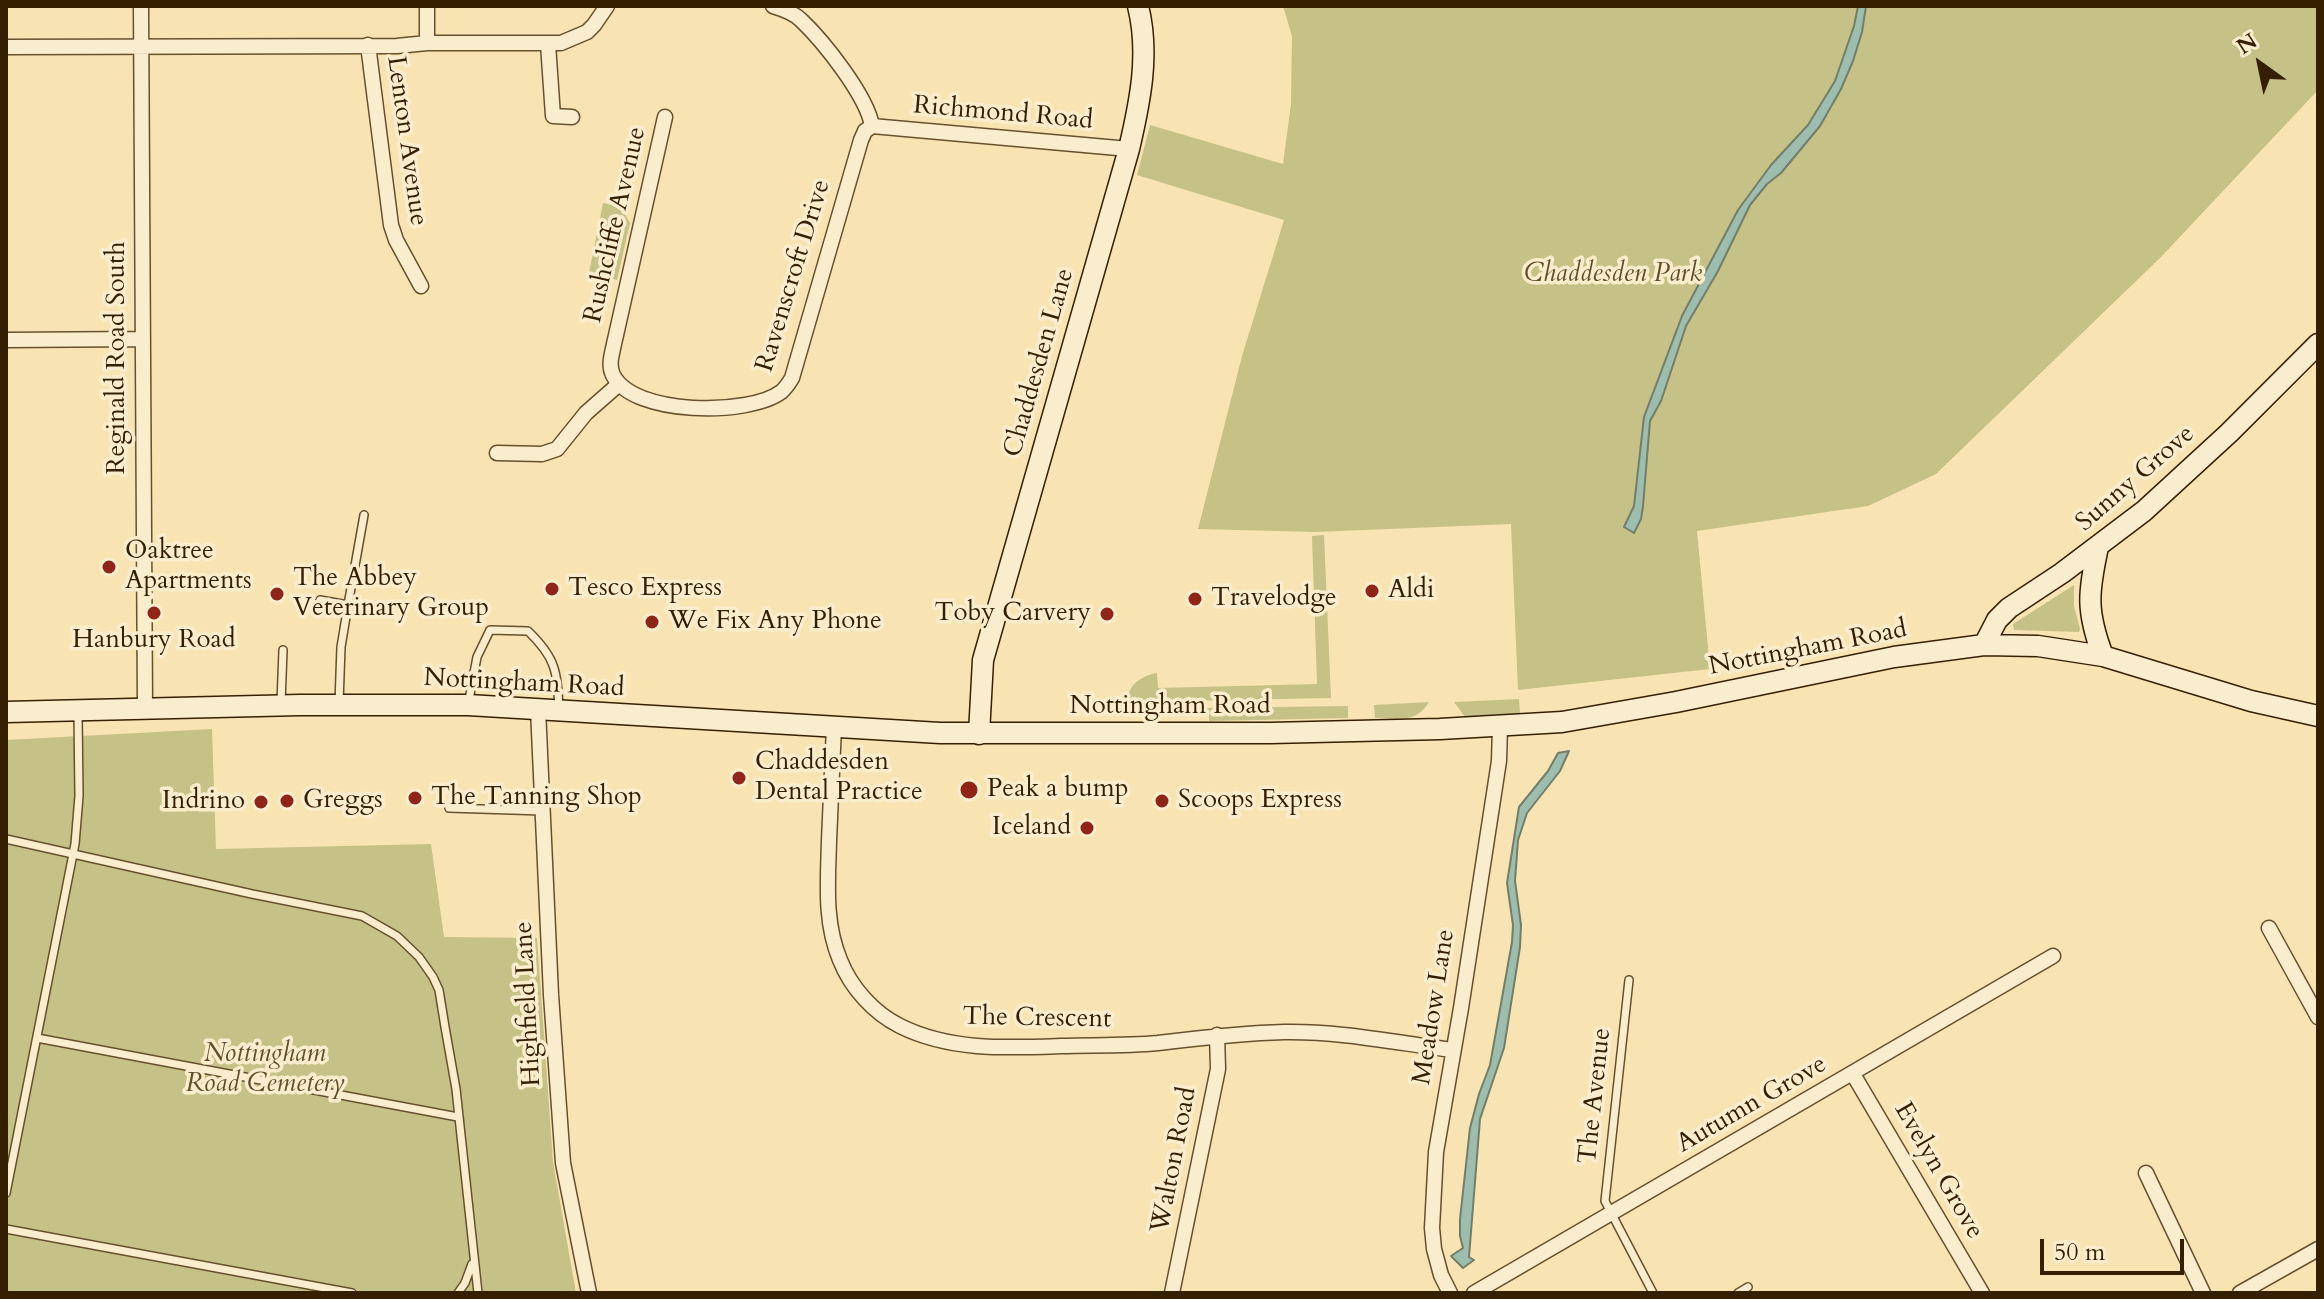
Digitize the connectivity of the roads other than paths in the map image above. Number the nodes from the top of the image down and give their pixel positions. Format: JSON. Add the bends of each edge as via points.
{"nodes":[{"id":1,"x":141,"y":6,"type":"edge"},
{"id":2,"x":427,"y":6,"type":"edge"},
{"id":3,"x":607,"y":6,"type":"edge"},
{"id":4,"x":773,"y":6,"type":"edge"},
{"id":5,"x":1138,"y":6,"type":"edge"},
{"id":6,"x":427,"y":43,"type":"junction"},
{"id":7,"x":548,"y":44,"type":"junction"},
{"id":8,"x":368,"y":45,"type":"junction"},
{"id":9,"x":141,"y":46,"type":"junction"},
{"id":10,"x":6,"y":47,"type":"edge"},
{"id":11,"x":572,"y":117,"type":"dead end"},
{"id":12,"x":665,"y":117,"type":"dead end"},
{"id":13,"x":872,"y":126,"type":"junction"},
{"id":14,"x":1129,"y":149,"type":"junction"},
{"id":15,"x":421,"y":286,"type":"dead end"},
{"id":16,"x":142,"y":339,"type":"junction"},
{"id":17,"x":6,"y":340,"type":"edge"},
{"id":18,"x":2318,"y":344,"type":"edge"},
{"id":19,"x":619,"y":384,"type":"junction"},
{"id":20,"x":497,"y":453,"type":"dead end"},
{"id":21,"x":364,"y":515,"type":"dead end"},
{"id":22,"x":2098,"y":547,"type":"junction"},
{"id":23,"x":320,"y":600,"type":"dead end"},
{"id":24,"x":348,"y":605,"type":"junction"},
{"id":25,"x":1984,"y":645,"type":"junction"},
{"id":26,"x":283,"y":650,"type":"dead end"},
{"id":27,"x":2103,"y":656,"type":"junction"},
{"id":28,"x":339,"y":705,"type":"junction"},
{"id":29,"x":468,"y":705,"type":"junction"},
{"id":30,"x":281,"y":706,"type":"junction"},
{"id":31,"x":145,"y":709,"type":"junction"},
{"id":32,"x":538,"y":709,"type":"junction"},
{"id":33,"x":78,"y":711,"type":"junction"},
{"id":34,"x":560,"y":711,"type":"junction"},
{"id":35,"x":6,"y":712,"type":"edge"},
{"id":36,"x":2318,"y":716,"type":"edge"},
{"id":37,"x":834,"y":726,"type":"junction"},
{"id":38,"x":1500,"y":726,"type":"junction"},
{"id":39,"x":979,"y":734,"type":"junction"},
{"id":40,"x":449,"y":808,"type":"dead end"},
{"id":41,"x":543,"y":811,"type":"junction"},
{"id":42,"x":6,"y":839,"type":"edge"},
{"id":43,"x":73,"y":854,"type":"junction"},
{"id":44,"x":2269,"y":928,"type":"dead end"},
{"id":45,"x":2053,"y":956,"type":"dead end"},
{"id":46,"x":1629,"y":980,"type":"dead end"},
{"id":47,"x":2318,"y":1017,"type":"edge"},
{"id":48,"x":1217,"y":1035,"type":"junction"},
{"id":49,"x":37,"y":1038,"type":"junction"},
{"id":50,"x":1453,"y":1050,"type":"junction"},
{"id":51,"x":1853,"y":1074,"type":"junction"},
{"id":52,"x":458,"y":1117,"type":"junction"},
{"id":53,"x":2146,"y":1173,"type":"dead end"},
{"id":54,"x":6,"y":1193,"type":"edge"},
{"id":55,"x":1611,"y":1214,"type":"junction"},
{"id":56,"x":6,"y":1229,"type":"edge"},
{"id":57,"x":2318,"y":1249,"type":"edge"},
{"id":58,"x":474,"y":1258,"type":"junction"},
{"id":59,"x":1748,"y":1287,"type":"dead end"},
{"id":60,"x":352,"y":1293,"type":"edge"},
{"id":61,"x":458,"y":1293,"type":"edge"},
{"id":62,"x":478,"y":1293,"type":"edge"},
{"id":63,"x":589,"y":1293,"type":"edge"},
{"id":64,"x":1172,"y":1293,"type":"edge"},
{"id":65,"x":1450,"y":1293,"type":"edge"},
{"id":66,"x":1474,"y":1293,"type":"edge"},
{"id":67,"x":1653,"y":1293,"type":"edge"},
{"id":68,"x":1738,"y":1293,"type":"edge"},
{"id":69,"x":1982,"y":1293,"type":"edge"},
{"id":70,"x":2203,"y":1293,"type":"edge"},
{"id":71,"x":2240,"y":1293,"type":"edge"}],
"edges":[{"from":1,"to":9,"type":"street","name":"Reginald Road South"},
{"from":2,"to":6,"type":"street"},
{"from":3,"to":7,"type":"street","via":[[587,32]]},
{"from":4,"to":13,"type":"street","via":[[800,18],[831,55],[865,102]]},
{"from":5,"to":14,"type":"street","name":"Chaddesden Lane","via":[[1143,63]]},
{"from":6,"to":7,"type":"street"},
{"from":6,"to":8,"type":"street"},
{"from":7,"to":11,"type":"street","via":[[553,116]]},
{"from":8,"to":9,"type":"street"},
{"from":8,"to":15,"type":"street","name":"Lenton Avenue","via":[[391,225]]},
{"from":9,"to":10,"type":"street"},
{"from":9,"to":16,"type":"street","name":"Reginald Road South"},
{"from":12,"to":19,"type":"street","name":"Rushcliffe Avenue","via":[[610,366]]},
{"from":13,"to":14,"type":"street","name":"Richmond Road"},
{"from":13,"to":19,"type":"street","name":"Ravenscroft Drive","via":[[861,140],[796,366],[785,388],[751,404],[688,408],[641,399]]},
{"from":14,"to":39,"type":"street","name":"Chaddesden Lane","via":[[983,660]]},
{"from":16,"to":17,"type":"street"},
{"from":16,"to":31,"type":"street","name":"Reginald Road South"},
{"from":18,"to":22,"type":"street","name":"Sunny Grove","via":[[2229,433]]},
{"from":19,"to":20,"type":"street","via":[[557,449],[531,455]]},
{"from":21,"to":24,"type":"lane"},
{"from":22,"to":25,"type":"street","name":"Sunny Grove","via":[[2009,608]]},
{"from":22,"to":27,"type":"street","via":[[2089,602]]},
{"from":23,"to":24,"type":"lane"},
{"from":24,"to":28,"type":"lane"},
{"from":25,"to":27,"type":"street","name":"Nottingham Road"},
{"from":25,"to":38,"type":"street","name":"Nottingham Road","via":[[1894,657],[1623,712]]},
{"from":26,"to":30,"type":"lane"},
{"from":27,"to":36,"type":"street","name":"Nottingham Road"},
{"from":28,"to":29,"type":"street","name":"Nottingham Road"},
{"from":28,"to":30,"type":"street","name":"Nottingham Road"},
{"from":29,"to":32,"type":"street","name":"Nottingham Road"},
{"from":29,"to":34,"type":"lane","via":[[477,657],[490,630],[528,631],[545,648],[557,674]]},
{"from":30,"to":31,"type":"street","name":"Nottingham Road"},
{"from":31,"to":33,"type":"street","name":"Nottingham Road"},
{"from":32,"to":34,"type":"street","name":"Nottingham Road"},
{"from":32,"to":41,"type":"street","name":"Highfield Lane"},
{"from":33,"to":35,"type":"street","name":"Nottingham Road"},
{"from":33,"to":43,"type":"lane"},
{"from":34,"to":37,"type":"street","name":"Nottingham Road"},
{"from":37,"to":39,"type":"street","name":"Nottingham Road"},
{"from":37,"to":48,"type":"street","name":"The Crescent","via":[[829,926],[842,966],[878,1011],[915,1032],[972,1046],[1155,1043]]},
{"from":38,"to":39,"type":"street","name":"Nottingham Road"},
{"from":38,"to":50,"type":"street","name":"Meadow Lane","via":[[1499,761]]},
{"from":40,"to":41,"type":"lane"},
{"from":41,"to":63,"type":"street","name":"Highfield Lane","via":[[563,1163]]},
{"from":42,"to":43,"type":"lane"},
{"from":43,"to":49,"type":"lane"},
{"from":43,"to":52,"type":"lane","via":[[362,916],[397,936],[419,957],[439,990]]},
{"from":44,"to":47,"type":"street"},
{"from":45,"to":51,"type":"street","name":"Autumn Grove"},
{"from":46,"to":55,"type":"lane","name":"The Avenue","via":[[1605,1201]]},
{"from":48,"to":50,"type":"street","name":"The Crescent","via":[[1306,1033]]},
{"from":48,"to":64,"type":"street","name":"Walton Road","via":[[1218,1069]]},
{"from":49,"to":52,"type":"lane"},
{"from":49,"to":54,"type":"lane"},
{"from":50,"to":65,"type":"street","name":"Meadow Lane","via":[[1432,1202],[1434,1249]]},
{"from":51,"to":55,"type":"street","name":"Autumn Grove"},
{"from":51,"to":69,"type":"street","name":"Evelyn Grove"},
{"from":52,"to":58,"type":"lane"},
{"from":53,"to":70,"type":"street"},
{"from":55,"to":66,"type":"street","name":"Autumn Grove"},
{"from":55,"to":67,"type":"lane"},
{"from":56,"to":60,"type":"lane"},
{"from":57,"to":71,"type":"street"},
{"from":58,"to":61,"type":"lane"},
{"from":58,"to":62,"type":"lane"},
{"from":59,"to":68,"type":"lane"}]}
